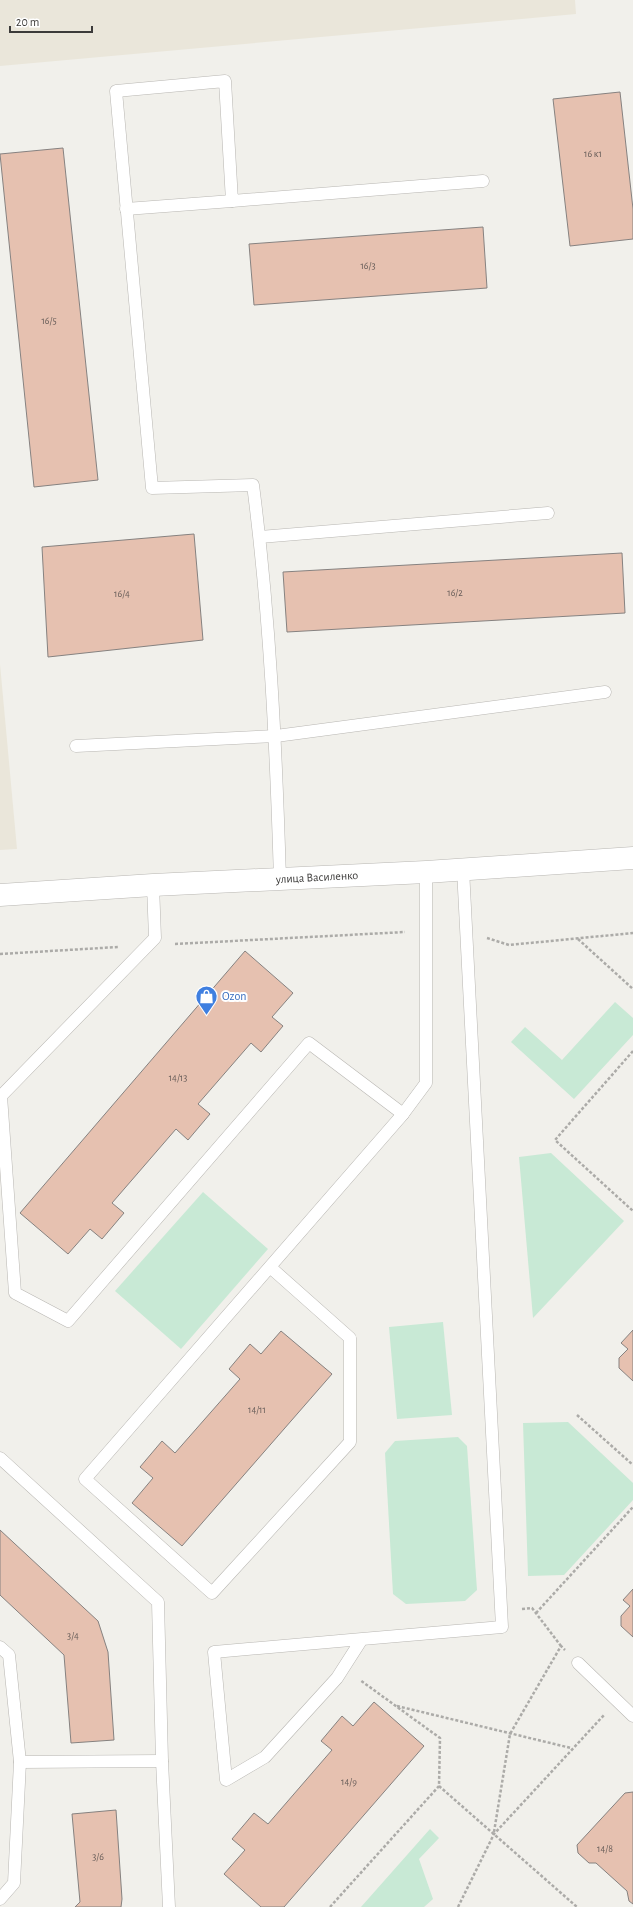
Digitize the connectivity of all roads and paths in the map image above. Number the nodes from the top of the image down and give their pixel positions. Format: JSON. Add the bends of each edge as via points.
{"nodes":[{"id":1,"x":483,"y":181,"type":"dead end"},
{"id":2,"x":232,"y":201,"type":"junction"},
{"id":3,"x":126,"y":209,"type":"junction"},
{"id":4,"x":548,"y":513,"type":"dead end"},
{"id":5,"x":260,"y":537,"type":"junction"},
{"id":6,"x":605,"y":692,"type":"dead end"},
{"id":7,"x":276,"y":736,"type":"junction"},
{"id":8,"x":76,"y":746,"type":"dead end"},
{"id":9,"x":633,"y":858,"type":"edge"},
{"id":10,"x":463,"y":870,"type":"junction"},
{"id":11,"x":426,"y":872,"type":"junction"},
{"id":12,"x":280,"y":879,"type":"junction"},
{"id":13,"x":153,"y":885,"type":"junction"},
{"id":14,"x":0,"y":895,"type":"edge"},
{"id":15,"x":426,"y":930,"type":"junction"},
{"id":16,"x":466,"y":932,"type":"junction"},
{"id":17,"x":633,"y":933,"type":"edge"},
{"id":18,"x":578,"y":939,"type":"junction"},
{"id":19,"x":148,"y":946,"type":"junction"},
{"id":20,"x":0,"y":954,"type":"edge"},
{"id":21,"x":633,"y":989,"type":"edge"},
{"id":22,"x":633,"y":1052,"type":"edge"},
{"id":23,"x":403,"y":1114,"type":"junction"},
{"id":24,"x":633,"y":1211,"type":"edge"},
{"id":25,"x":270,"y":1267,"type":"junction"},
{"id":26,"x":577,"y":1415,"type":"dead end"},
{"id":27,"x":0,"y":1458,"type":"edge"},
{"id":28,"x":633,"y":1465,"type":"edge"},
{"id":29,"x":633,"y":1507,"type":"edge"},
{"id":30,"x":501,"y":1610,"type":"junction"},
{"id":31,"x":536,"y":1613,"type":"junction"},
{"id":32,"x":362,"y":1639,"type":"junction"},
{"id":33,"x":561,"y":1646,"type":"junction"},
{"id":34,"x":0,"y":1647,"type":"edge"},
{"id":35,"x":578,"y":1663,"type":"joint"},
{"id":36,"x":343,"y":1668,"type":"junction"},
{"id":37,"x":618,"y":1701,"type":"junction"},
{"id":38,"x":395,"y":1706,"type":"junction"},
{"id":39,"x":633,"y":1716,"type":"edge"},
{"id":40,"x":510,"y":1734,"type":"junction"},
{"id":41,"x":572,"y":1748,"type":"junction"},
{"id":42,"x":162,"y":1761,"type":"junction"},
{"id":43,"x":20,"y":1762,"type":"junction"},
{"id":44,"x":439,"y":1786,"type":"junction"},
{"id":45,"x":494,"y":1834,"type":"junction"},
{"id":46,"x":0,"y":1899,"type":"edge"},
{"id":47,"x":169,"y":1907,"type":"edge"},
{"id":48,"x":330,"y":1907,"type":"edge"},
{"id":49,"x":458,"y":1907,"type":"edge"},
{"id":50,"x":577,"y":1907,"type":"edge"}],
"edges":[{"from":1,"to":2,"type":"lane"},
{"from":2,"to":3,"type":"lane"},
{"from":2,"to":3,"type":"lane","via":[[225,81],[116,91]]},
{"from":3,"to":5,"type":"lane","via":[[152,488],[253,485]]},
{"from":4,"to":5,"type":"lane"},
{"from":5,"to":7,"type":"lane"},
{"from":6,"to":7,"type":"lane"},
{"from":7,"to":8,"type":"lane"},
{"from":7,"to":12,"type":"lane"},
{"from":9,"to":10,"type":"street","name":"улица Василенко"},
{"from":10,"to":11,"type":"street","name":"улица Василенко"},
{"from":10,"to":16,"type":"lane"},
{"from":11,"to":12,"type":"street","name":"улица Василенко"},
{"from":11,"to":15,"type":"lane"},
{"from":12,"to":13,"type":"street","name":"улица Василенко"},
{"from":13,"to":14,"type":"street","name":"улица Василенко"},
{"from":13,"to":19,"type":"lane","via":[[155,938]]},
{"from":15,"to":19,"type":"path"},
{"from":15,"to":23,"type":"lane","via":[[426,1083]]},
{"from":16,"to":18,"type":"path","via":[[509,945]]},
{"from":16,"to":30,"type":"lane"},
{"from":17,"to":18,"type":"path"},
{"from":18,"to":21,"type":"path"},
{"from":19,"to":20,"type":"path"},
{"from":19,"to":23,"type":"lane","via":[[1,1096],[16,1293],[68,1321],[310,1043]]},
{"from":22,"to":24,"type":"path","via":[[555,1140]]},
{"from":23,"to":25,"type":"lane"},
{"from":25,"to":25,"type":"lane","via":[[350,1338],[350,1442],[212,1593],[85,1479]]},
{"from":26,"to":28,"type":"path"},
{"from":27,"to":42,"type":"lane","via":[[158,1602]]},
{"from":29,"to":31,"type":"path"},
{"from":30,"to":31,"type":"path","via":[[532,1608]]},
{"from":30,"to":32,"type":"lane","via":[[502,1626]]},
{"from":31,"to":33,"type":"path"},
{"from":32,"to":36,"type":"lane"},
{"from":32,"to":36,"type":"lane","via":[[214,1652],[226,1780],[265,1757],[337,1678]]},
{"from":33,"to":35,"type":"path"},
{"from":33,"to":40,"type":"path"},
{"from":34,"to":43,"type":"lane","via":[[9,1655]]},
{"from":35,"to":37,"type":"lane"},
{"from":36,"to":38,"type":"path"},
{"from":37,"to":39,"type":"lane"},
{"from":37,"to":41,"type":"path"},
{"from":38,"to":40,"type":"path"},
{"from":38,"to":44,"type":"path","via":[[440,1738]]},
{"from":40,"to":41,"type":"path"},
{"from":40,"to":45,"type":"path"},
{"from":41,"to":45,"type":"path"},
{"from":42,"to":43,"type":"lane"},
{"from":42,"to":47,"type":"lane"},
{"from":43,"to":46,"type":"lane","via":[[14,1883]]},
{"from":44,"to":45,"type":"path"},
{"from":44,"to":48,"type":"path"},
{"from":45,"to":49,"type":"path"},
{"from":45,"to":50,"type":"path"}]}
